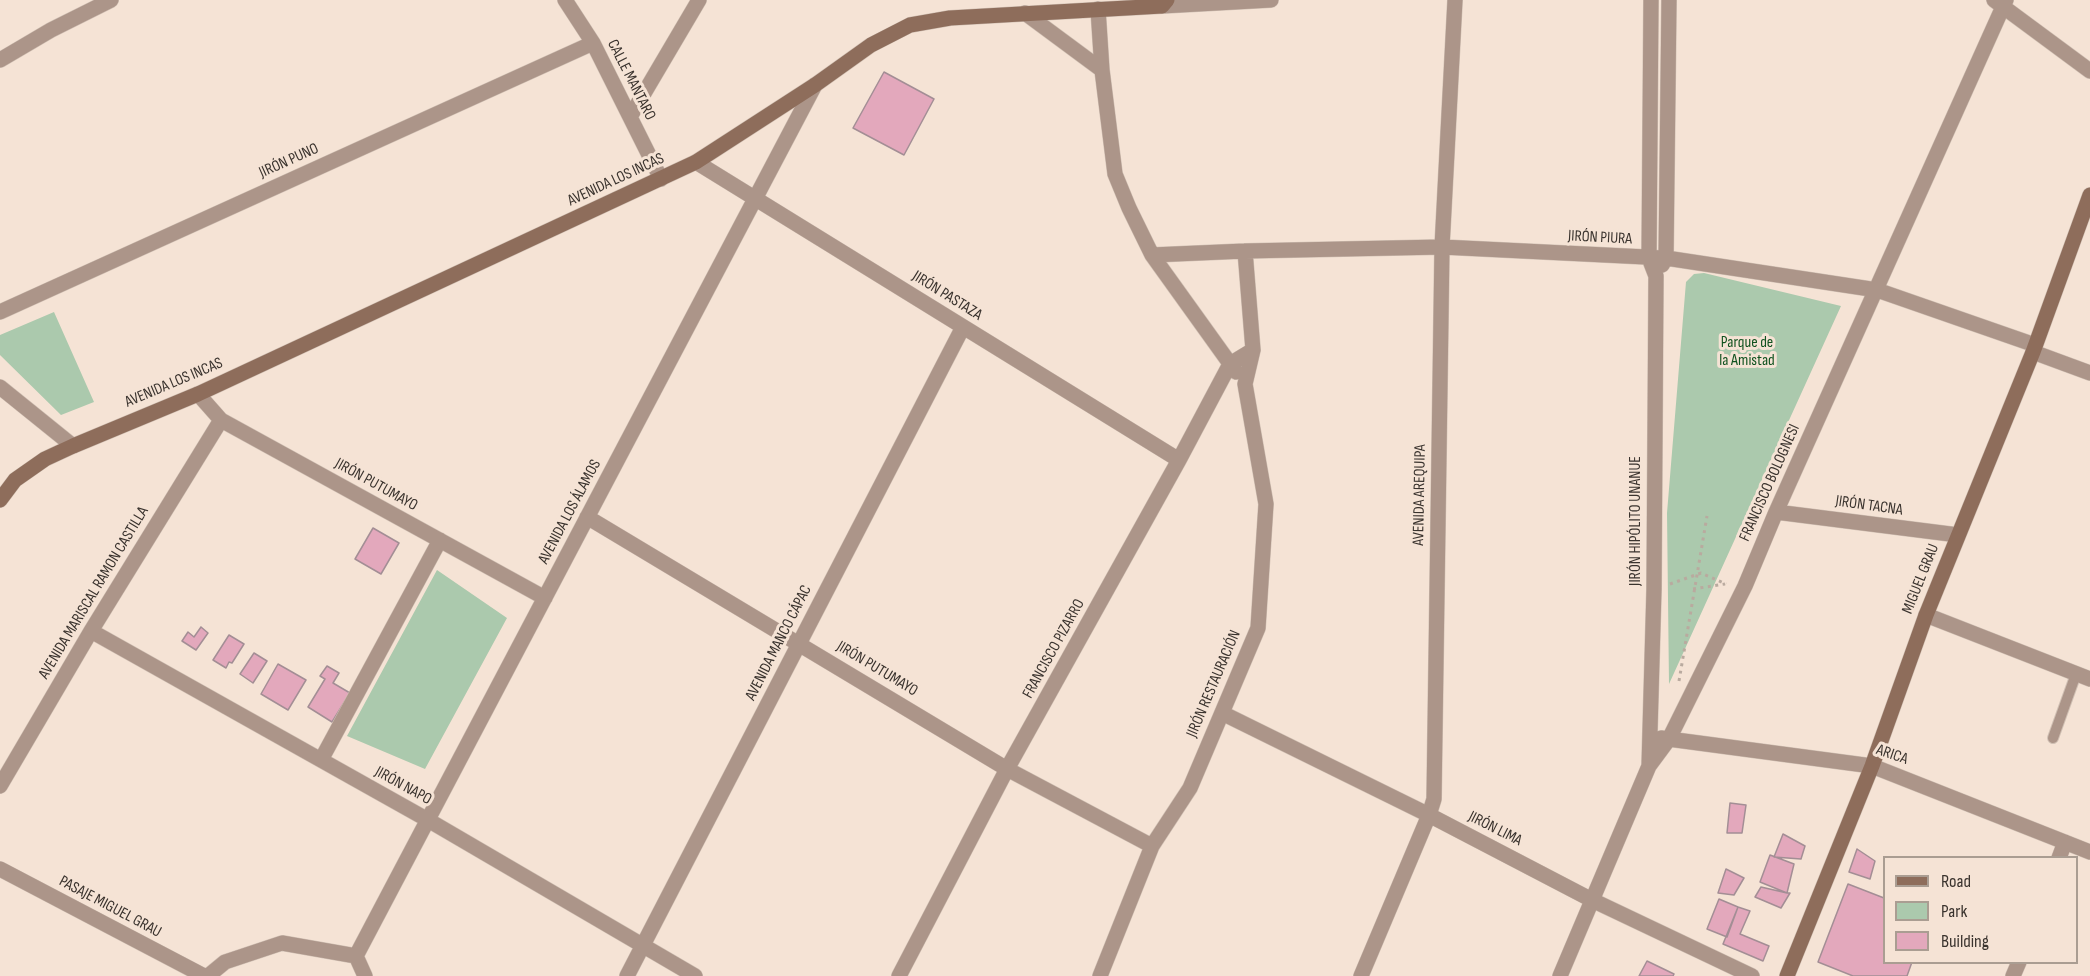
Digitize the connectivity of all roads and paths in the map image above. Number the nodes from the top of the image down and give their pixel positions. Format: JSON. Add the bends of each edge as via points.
{"nodes":[{"id":1,"x":111,"y":0,"type":"edge"},
{"id":2,"x":565,"y":0,"type":"edge"},
{"id":3,"x":699,"y":0,"type":"edge"},
{"id":4,"x":1271,"y":0,"type":"edge"},
{"id":5,"x":1455,"y":0,"type":"edge"},
{"id":6,"x":1651,"y":0,"type":"edge"},
{"id":7,"x":1669,"y":0,"type":"edge"},
{"id":8,"x":2001,"y":2,"type":"edge"},
{"id":9,"x":1164,"y":3,"type":"edge"},
{"id":10,"x":1098,"y":9,"type":"junction"},
{"id":11,"x":1025,"y":13,"type":"junction"},
{"id":12,"x":593,"y":43,"type":"junction"},
{"id":13,"x":0,"y":60,"type":"edge"},
{"id":14,"x":1102,"y":70,"type":"junction"},
{"id":15,"x":2090,"y":71,"type":"edge"},
{"id":16,"x":815,"y":85,"type":"junction"},
{"id":17,"x":630,"y":117,"type":"junction"},
{"id":18,"x":696,"y":162,"type":"junction"},
{"id":19,"x":661,"y":179,"type":"junction"},
{"id":20,"x":2090,"y":195,"type":"edge"},
{"id":21,"x":756,"y":200,"type":"junction"},
{"id":22,"x":1442,"y":247,"type":"junction"},
{"id":23,"x":1245,"y":251,"type":"junction"},
{"id":24,"x":1152,"y":255,"type":"junction"},
{"id":25,"x":1649,"y":258,"type":"junction"},
{"id":26,"x":1666,"y":258,"type":"junction"},
{"id":27,"x":1656,"y":276,"type":"junction"},
{"id":28,"x":1877,"y":290,"type":"junction"},
{"id":29,"x":0,"y":312,"type":"edge"},
{"id":30,"x":963,"y":327,"type":"junction"},
{"id":31,"x":2034,"y":349,"type":"junction"},
{"id":32,"x":1253,"y":350,"type":"junction"},
{"id":33,"x":1230,"y":364,"type":"junction"},
{"id":34,"x":2090,"y":374,"type":"edge"},
{"id":35,"x":1245,"y":384,"type":"junction"},
{"id":36,"x":0,"y":387,"type":"edge"},
{"id":37,"x":198,"y":394,"type":"junction"},
{"id":38,"x":220,"y":420,"type":"junction"},
{"id":39,"x":73,"y":446,"type":"junction"},
{"id":40,"x":1179,"y":460,"type":"junction"},
{"id":41,"x":0,"y":500,"type":"edge"},
{"id":42,"x":1776,"y":512,"type":"junction"},
{"id":43,"x":1707,"y":516,"type":"dead end"},
{"id":44,"x":587,"y":517,"type":"junction"},
{"id":45,"x":1958,"y":536,"type":"junction"},
{"id":46,"x":440,"y":540,"type":"junction"},
{"id":47,"x":1696,"y":574,"type":"junction"},
{"id":48,"x":1726,"y":584,"type":"junction"},
{"id":49,"x":1745,"y":586,"type":"junction"},
{"id":50,"x":1654,"y":590,"type":"junction"},
{"id":51,"x":1693,"y":590,"type":"junction"},
{"id":52,"x":545,"y":598,"type":"junction"},
{"id":53,"x":1926,"y":615,"type":"junction"},
{"id":54,"x":91,"y":631,"type":"junction"},
{"id":55,"x":799,"y":643,"type":"junction"},
{"id":56,"x":2086,"y":676,"type":"edge"},
{"id":57,"x":1678,"y":682,"type":"dead end"},
{"id":58,"x":1222,"y":713,"type":"junction"},
{"id":59,"x":1649,"y":736,"type":"junction"},
{"id":60,"x":2053,"y":738,"type":"dead end"},
{"id":61,"x":1669,"y":739,"type":"junction"},
{"id":62,"x":321,"y":760,"type":"junction"},
{"id":63,"x":1649,"y":766,"type":"junction"},
{"id":64,"x":1872,"y":766,"type":"junction"},
{"id":65,"x":1007,"y":769,"type":"junction"},
{"id":66,"x":0,"y":786,"type":"edge"},
{"id":67,"x":1429,"y":815,"type":"junction"},
{"id":68,"x":428,"y":820,"type":"junction"},
{"id":69,"x":2065,"y":842,"type":"junction"},
{"id":70,"x":1152,"y":846,"type":"junction"},
{"id":71,"x":2090,"y":852,"type":"edge"},
{"id":72,"x":2060,"y":856,"type":"edge"},
{"id":73,"x":0,"y":869,"type":"edge"},
{"id":74,"x":1592,"y":900,"type":"junction"},
{"id":75,"x":643,"y":946,"type":"junction"},
{"id":76,"x":356,"y":956,"type":"junction"},
{"id":77,"x":206,"y":976,"type":"edge"},
{"id":78,"x":364,"y":976,"type":"edge"},
{"id":79,"x":627,"y":976,"type":"edge"},
{"id":80,"x":695,"y":976,"type":"edge"},
{"id":81,"x":899,"y":976,"type":"edge"},
{"id":82,"x":1100,"y":976,"type":"edge"},
{"id":83,"x":1361,"y":976,"type":"edge"},
{"id":84,"x":1560,"y":976,"type":"edge"},
{"id":85,"x":1752,"y":976,"type":"edge"},
{"id":86,"x":1787,"y":976,"type":"edge"}],
"edges":[{"from":1,"to":13,"type":"street"},
{"from":2,"to":12,"type":"street","name":"CALLE MANTARO"},
{"from":3,"to":17,"type":"street"},
{"from":4,"to":9,"type":"street","name":"AVENIDA LOS INCAS"},
{"from":5,"to":22,"type":"street","name":"AVENIDA AREQUIPA"},
{"from":6,"to":25,"type":"street","name":"JIRÓN HIPÓLITO UNANUE"},
{"from":7,"to":26,"type":"street","name":"JIRÓN HIPÓLITO UNANUE"},
{"from":8,"to":15,"type":"street"},
{"from":8,"to":28,"type":"street","name":"FRANCISCO BOLOGNESI"},
{"from":9,"to":10,"type":"street","name":"AVENIDA LOS INCAS"},
{"from":10,"to":11,"type":"street","name":"AVENIDA LOS INCAS"},
{"from":10,"to":14,"type":"street","name":"JIRÓN RESTAURACIÓN"},
{"from":11,"to":14,"type":"street"},
{"from":11,"to":16,"type":"street","name":"AVENIDA LOS INCAS","via":[[910,25],[871,45]]},
{"from":12,"to":17,"type":"street","name":"CALLE MANTARO"},
{"from":12,"to":29,"type":"street","name":"JIRÓN PUNO"},
{"from":14,"to":24,"type":"street","name":"JIRÓN RESTAURACIÓN","via":[[1115,174]]},
{"from":16,"to":18,"type":"street","name":"AVENIDA LOS INCAS"},
{"from":16,"to":21,"type":"street","name":"AVENIDA LOS ÁLAMOS"},
{"from":17,"to":19,"type":"street","name":"CALLE MANTARO"},
{"from":18,"to":19,"type":"street","name":"AVENIDA LOS INCAS"},
{"from":18,"to":21,"type":"street","name":"JIRÓN PASTAZA"},
{"from":19,"to":37,"type":"street","name":"AVENIDA LOS INCAS"},
{"from":20,"to":31,"type":"street","name":"MIGUEL GRAU"},
{"from":21,"to":30,"type":"street","name":"JIRÓN PASTAZA"},
{"from":21,"to":44,"type":"street","name":"AVENIDA LOS ÁLAMOS"},
{"from":22,"to":23,"type":"street","name":"JIRÓN PIURA"},
{"from":22,"to":25,"type":"street","name":"JIRÓN PIURA"},
{"from":22,"to":67,"type":"street","name":"AVENIDA AREQUIPA","via":[[1434,799]]},
{"from":23,"to":24,"type":"street","name":"JIRÓN PIURA"},
{"from":23,"to":32,"type":"street","name":"JIRÓN RESTAURACIÓN"},
{"from":24,"to":33,"type":"street","name":"JIRÓN RESTAURACIÓN"},
{"from":25,"to":26,"type":"street","name":"JIRÓN PIURA"},
{"from":25,"to":27,"type":"street","name":"JIRÓN HIPÓLITO UNANUE"},
{"from":26,"to":27,"type":"street","name":"JIRÓN HIPÓLITO UNANUE"},
{"from":26,"to":28,"type":"street","name":"JIRÓN PIURA"},
{"from":27,"to":50,"type":"street","name":"JIRÓN HIPÓLITO UNANUE"},
{"from":28,"to":31,"type":"street","name":"JIRÓN PIURA"},
{"from":28,"to":42,"type":"street","name":"FRANCISCO BOLOGNESI"},
{"from":30,"to":40,"type":"street","name":"JIRÓN PASTAZA"},
{"from":30,"to":55,"type":"street","name":"AVENIDA MANCO CÁPAC"},
{"from":31,"to":34,"type":"street","name":"JIRÓN PIURA"},
{"from":31,"to":45,"type":"street","name":"MIGUEL GRAU"},
{"from":32,"to":33,"type":"street"},
{"from":32,"to":35,"type":"street","name":"JIRÓN RESTAURACIÓN"},
{"from":33,"to":35,"type":"street","name":"JIRÓN RESTAURACIÓN"},
{"from":33,"to":40,"type":"street","name":"FRANCISCO PIZARRO"},
{"from":35,"to":58,"type":"street","name":"JIRÓN RESTAURACIÓN","via":[[1266,504],[1258,628]]},
{"from":36,"to":39,"type":"street"},
{"from":37,"to":38,"type":"street","name":"JIRÓN PUTUMAYO"},
{"from":37,"to":39,"type":"street","name":"AVENIDA LOS INCAS"},
{"from":38,"to":46,"type":"street","name":"JIRÓN PUTUMAYO"},
{"from":38,"to":54,"type":"street","name":"AVENIDA MARISCAL RAMON CASTILLA"},
{"from":39,"to":41,"type":"street","name":"AVENIDA LOS INCAS","via":[[15,480]]},
{"from":40,"to":65,"type":"street","name":"FRANCISCO PIZARRO"},
{"from":42,"to":45,"type":"street","name":"JIRÓN TACNA"},
{"from":42,"to":49,"type":"street","name":"FRANCISCO BOLOGNESI"},
{"from":43,"to":47,"type":"path"},
{"from":44,"to":52,"type":"street","name":"AVENIDA LOS ÁLAMOS"},
{"from":44,"to":55,"type":"street","name":"JIRÓN PUTUMAYO"},
{"from":45,"to":53,"type":"street","name":"MIGUEL GRAU"},
{"from":46,"to":52,"type":"street","name":"JIRÓN PUTUMAYO"},
{"from":46,"to":62,"type":"street"},
{"from":47,"to":48,"type":"path"},
{"from":47,"to":50,"type":"path"},
{"from":47,"to":51,"type":"path"},
{"from":48,"to":49,"type":"path"},
{"from":48,"to":51,"type":"path"},
{"from":49,"to":61,"type":"street","name":"FRANCISCO BOLOGNESI"},
{"from":50,"to":59,"type":"street","name":"JIRÓN HIPÓLITO UNANUE"},
{"from":51,"to":57,"type":"path"},
{"from":52,"to":68,"type":"street","name":"AVENIDA LOS ÁLAMOS"},
{"from":53,"to":56,"type":"street"},
{"from":53,"to":64,"type":"street","name":"MIGUEL GRAU"},
{"from":54,"to":62,"type":"street","name":"JIRÓN NAPO"},
{"from":54,"to":66,"type":"street","name":"AVENIDA MARISCAL RAMON CASTILLA"},
{"from":55,"to":65,"type":"street","name":"JIRÓN PUTUMAYO"},
{"from":55,"to":75,"type":"street","name":"AVENIDA MANCO CÁPAC"},
{"from":56,"to":60,"type":"lane"},
{"from":58,"to":67,"type":"street","name":"JIRÓN LIMA"},
{"from":58,"to":70,"type":"street","name":"JIRÓN RESTAURACIÓN","via":[[1190,788]]},
{"from":59,"to":61,"type":"street","name":"ARICA"},
{"from":59,"to":63,"type":"street","name":"JIRÓN HIPÓLITO UNANUE"},
{"from":61,"to":63,"type":"street","name":"FRANCISCO BOLOGNESI"},
{"from":61,"to":64,"type":"street","name":"ARICA"},
{"from":62,"to":68,"type":"street","name":"JIRÓN NAPO"},
{"from":63,"to":74,"type":"street","name":"FRANCISCO BOLOGNESI"},
{"from":64,"to":69,"type":"street","name":"ARICA"},
{"from":64,"to":86,"type":"street","name":"MIGUEL GRAU"},
{"from":65,"to":70,"type":"street","name":"JIRÓN PUTUMAYO"},
{"from":65,"to":81,"type":"street","name":"FRANCISCO PIZARRO"},
{"from":67,"to":74,"type":"street","name":"JIRÓN LIMA"},
{"from":67,"to":83,"type":"street","name":"AVENIDA AREQUIPA"},
{"from":68,"to":75,"type":"street","name":"JIRÓN NAPO"},
{"from":68,"to":76,"type":"street","name":"AVENIDA LOS ÁLAMOS"},
{"from":69,"to":71,"type":"street","name":"ARICA"},
{"from":69,"to":72,"type":"street"},
{"from":70,"to":82,"type":"street","name":"JIRÓN RESTAURACIÓN"},
{"from":73,"to":77,"type":"street","name":"PASAJE MIGUEL GRAU"},
{"from":74,"to":84,"type":"street","name":"FRANCISCO BOLOGNESI"},
{"from":74,"to":85,"type":"street","name":"JIRÓN LIMA"},
{"from":75,"to":79,"type":"street","name":"AVENIDA MANCO CÁPAC"},
{"from":75,"to":80,"type":"street","name":"JIRÓN NAPO"},
{"from":76,"to":77,"type":"street","via":[[282,943],[225,962]]},
{"from":76,"to":78,"type":"street"}]}
